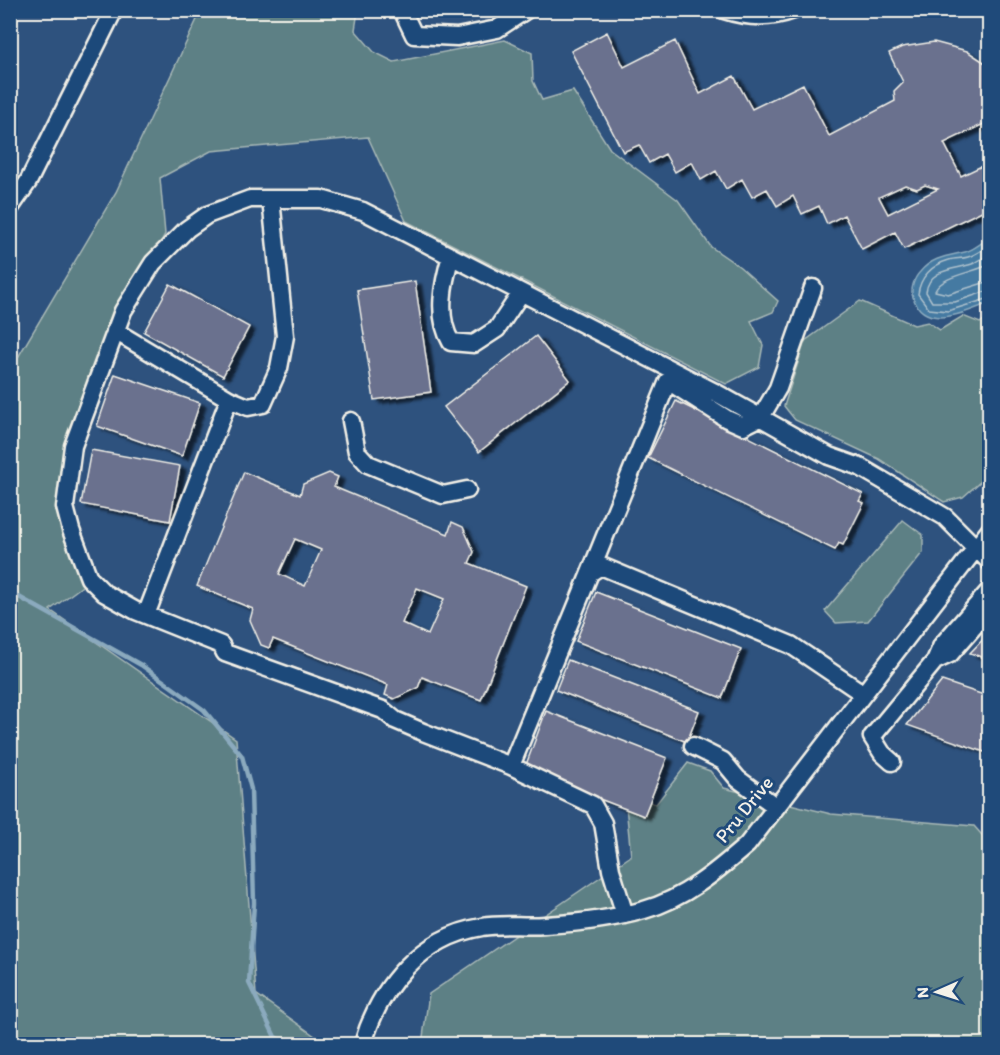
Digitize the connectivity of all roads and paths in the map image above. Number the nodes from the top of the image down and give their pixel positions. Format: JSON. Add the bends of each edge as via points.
{"nodes":[{"id":1,"x":114,"y":10,"type":"edge"},
{"id":2,"x":402,"y":10,"type":"edge"},
{"id":3,"x":526,"y":10,"type":"edge"},
{"id":4,"x":724,"y":10,"type":"edge"},
{"id":5,"x":794,"y":10,"type":"edge"},
{"id":6,"x":10,"y":182,"type":"edge"},
{"id":7,"x":28,"y":182,"type":"junction"},
{"id":8,"x":271,"y":199,"type":"junction"},
{"id":9,"x":10,"y":208,"type":"edge"},
{"id":10,"x":451,"y":256,"type":"junction"},
{"id":11,"x":813,"y":288,"type":"dead end"},
{"id":12,"x":521,"y":293,"type":"junction"},
{"id":13,"x":115,"y":331,"type":"junction"},
{"id":14,"x":229,"y":399,"type":"junction"},
{"id":15,"x":760,"y":417,"type":"junction"},
{"id":16,"x":351,"y":421,"type":"dead end"},
{"id":17,"x":467,"y":490,"type":"dead end"},
{"id":18,"x":990,"y":530,"type":"edge"},
{"id":19,"x":973,"y":548,"type":"junction"},
{"id":20,"x":990,"y":562,"type":"edge"},
{"id":21,"x":590,"y":573,"type":"junction"},
{"id":22,"x":990,"y":590,"type":"edge"},
{"id":23,"x":990,"y":608,"type":"edge"},
{"id":24,"x":146,"y":615,"type":"junction"},
{"id":25,"x":935,"y":661,"type":"junction"},
{"id":26,"x":862,"y":693,"type":"junction"},
{"id":27,"x":693,"y":746,"type":"dead end"},
{"id":28,"x":892,"y":762,"type":"dead end"},
{"id":29,"x":511,"y":766,"type":"junction"},
{"id":30,"x":775,"y":806,"type":"junction"},
{"id":31,"x":625,"y":915,"type":"junction"},
{"id":32,"x":365,"y":1042,"type":"edge"}],
"edges":[{"from":1,"to":7,"type":"street"},
{"from":2,"to":3,"type":"street","via":[[414,35],[457,37],[497,29]]},
{"from":4,"to":5,"type":"street","via":[[742,16],[771,17]]},
{"from":6,"to":7,"type":"street"},
{"from":7,"to":9,"type":"street"},
{"from":8,"to":10,"type":"street","via":[[321,199],[363,211]]},
{"from":8,"to":13,"type":"street","via":[[250,199],[207,215],[187,229],[153,263]]},
{"from":8,"to":14,"type":"street","via":[[285,336],[279,368],[263,404],[248,407]]},
{"from":10,"to":12,"type":"street"},
{"from":10,"to":12,"type":"street","via":[[443,304],[443,329],[451,342],[474,344],[496,329]]},
{"from":11,"to":15,"type":"street","via":[[778,388]]},
{"from":12,"to":15,"type":"street"},
{"from":13,"to":14,"type":"street"},
{"from":13,"to":24,"type":"street","via":[[73,446],[65,507],[89,578],[104,593]]},
{"from":14,"to":24,"type":"street"},
{"from":15,"to":19,"type":"street","via":[[828,456],[860,467],[945,517]]},
{"from":15,"to":21,"type":"street","via":[[743,426],[668,381]]},
{"from":16,"to":17,"type":"street","via":[[357,452],[369,465],[442,495]]},
{"from":18,"to":19,"type":"street","name":"Pru Drive"},
{"from":19,"to":20,"type":"street"},
{"from":19,"to":26,"type":"street","name":"Pru Drive"},
{"from":21,"to":26,"type":"street","via":[[601,566],[791,645]]},
{"from":21,"to":29,"type":"street"},
{"from":22,"to":25,"type":"street","via":[[942,645]]},
{"from":23,"to":25,"type":"street","via":[[950,654]]},
{"from":24,"to":29,"type":"street","via":[[221,645],[225,653],[383,710],[395,720]]},
{"from":25,"to":28,"type":"street","via":[[872,737]]},
{"from":26,"to":30,"type":"street","name":"Pru Drive"},
{"from":27,"to":30,"type":"street","via":[[723,761],[738,779]]},
{"from":29,"to":31,"type":"street","via":[[593,805],[603,823]]},
{"from":30,"to":31,"type":"street","name":"Pru Drive","via":[[747,845],[713,875],[647,910]]},
{"from":31,"to":32,"type":"street","name":"Pru Drive","via":[[544,926],[484,926],[443,939],[399,975],[376,1009]]}]}
